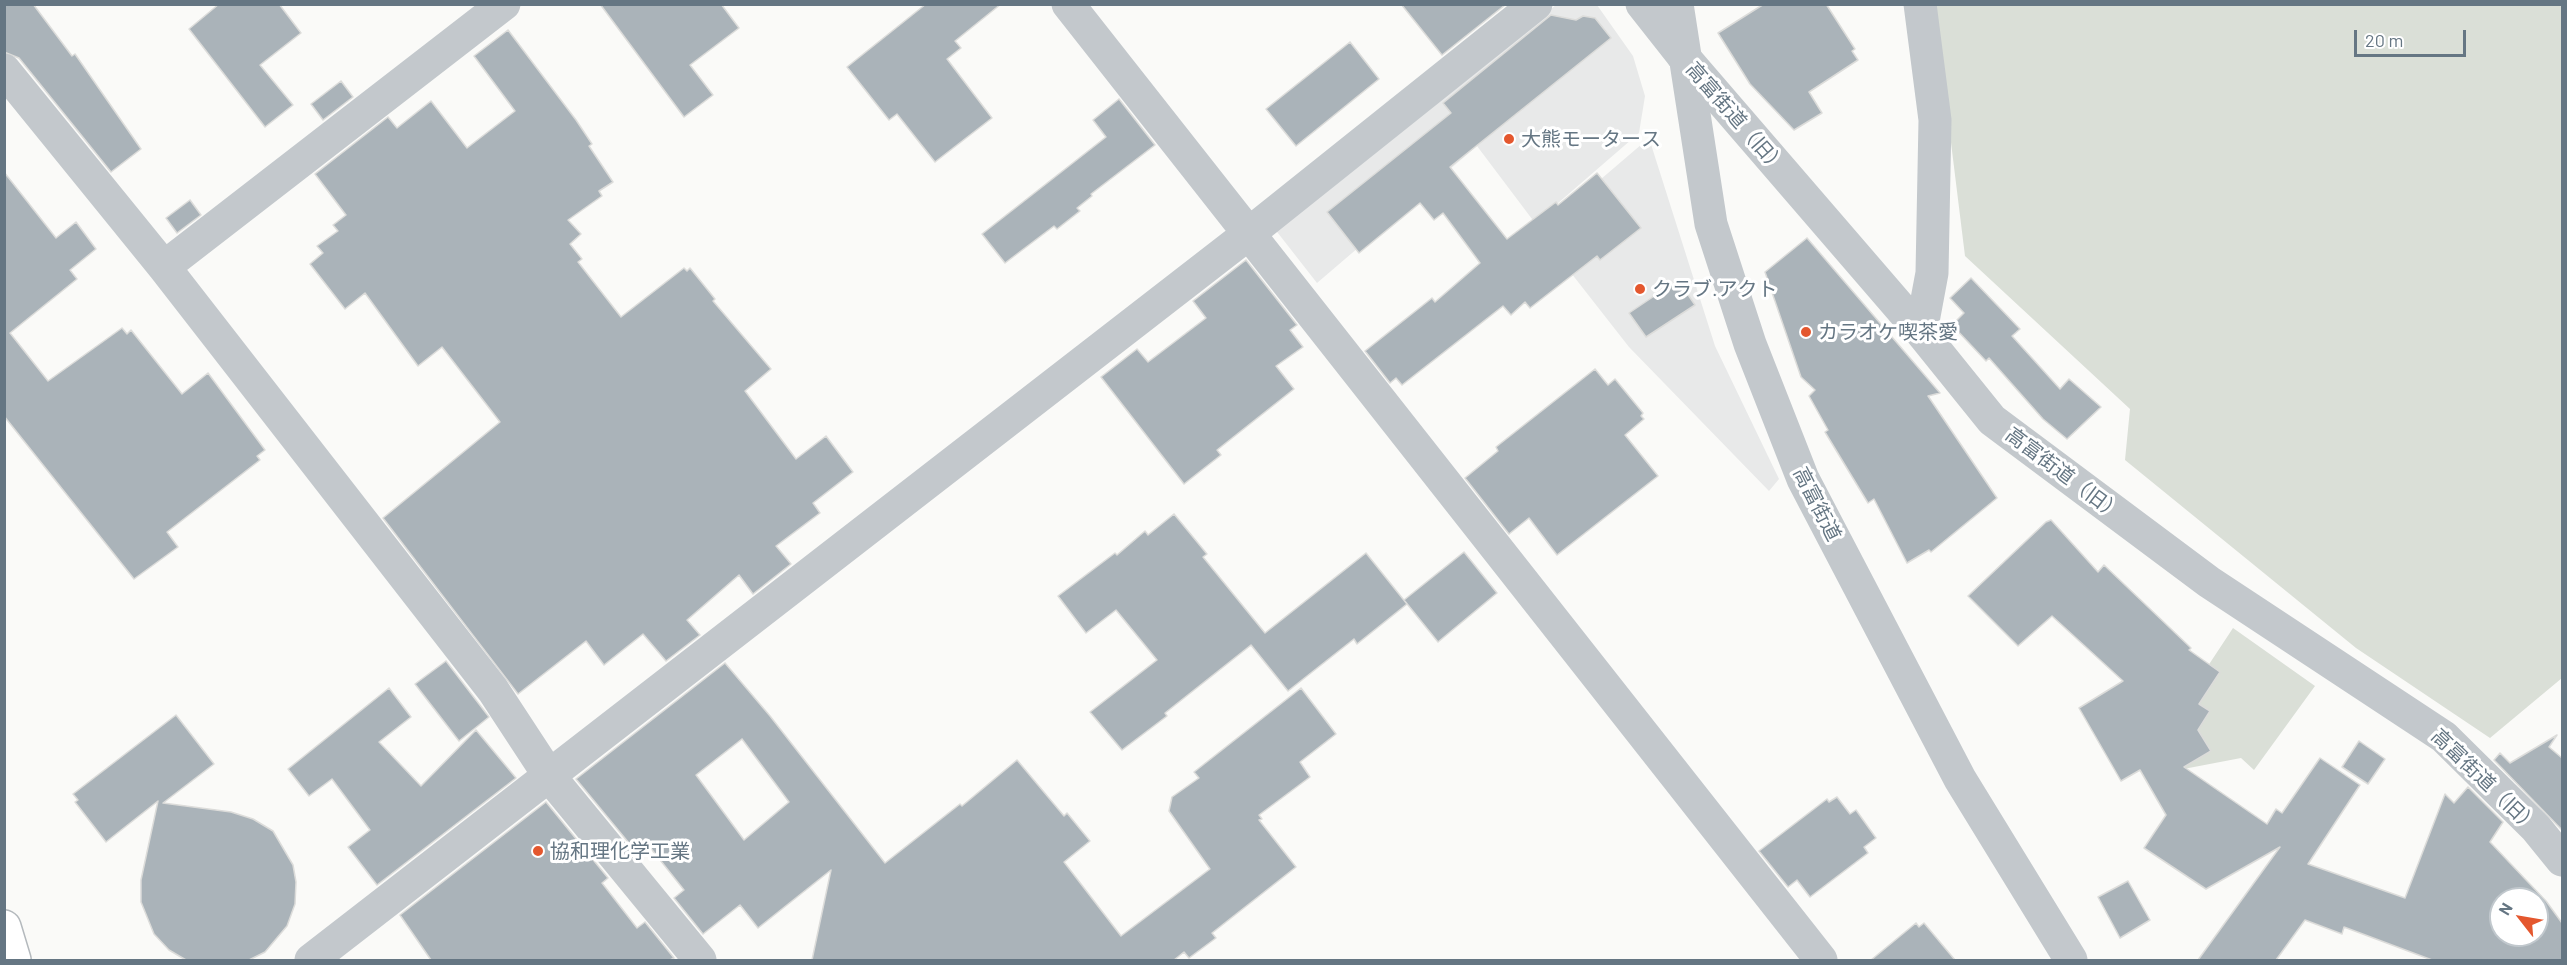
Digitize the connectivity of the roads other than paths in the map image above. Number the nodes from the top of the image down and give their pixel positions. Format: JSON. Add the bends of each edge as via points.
{"nodes":[{"id":1,"x":504,"y":4,"type":"edge"},
{"id":2,"x":1068,"y":4,"type":"edge"},
{"id":3,"x":1536,"y":4,"type":"edge"},
{"id":4,"x":1642,"y":4,"type":"edge"},
{"id":5,"x":1677,"y":4,"type":"edge"},
{"id":6,"x":1920,"y":4,"type":"edge"},
{"id":7,"x":1683,"y":56,"type":"junction"},
{"id":8,"x":4,"y":70,"type":"edge"},
{"id":9,"x":1247,"y":235,"type":"junction"},
{"id":10,"x":164,"y":267,"type":"junction"},
{"id":11,"x":1921,"y":332,"type":"junction"},
{"id":12,"x":550,"y":777,"type":"junction"},
{"id":13,"x":2562,"y":860,"type":"edge"},
{"id":14,"x":4,"y":927,"type":"edge"},
{"id":15,"x":14,"y":960,"type":"edge"},
{"id":16,"x":311,"y":960,"type":"edge"},
{"id":17,"x":700,"y":960,"type":"edge"},
{"id":18,"x":1821,"y":960,"type":"edge"},
{"id":19,"x":2071,"y":960,"type":"edge"}],
"edges":[{"from":1,"to":10,"type":"street"},
{"from":2,"to":9,"type":"street"},
{"from":3,"to":9,"type":"street"},
{"from":4,"to":7,"type":"street","name":"高富街道（旧）"},
{"from":5,"to":7,"type":"street","name":"高富街道"},
{"from":6,"to":11,"type":"street","via":[[1935,120],[1932,273]]},
{"from":7,"to":11,"type":"street","name":"高富街道（旧）"},
{"from":7,"to":19,"type":"street","name":"高富街道","via":[[1711,224],[1750,345],[1803,479],[1960,779]]},
{"from":8,"to":10,"type":"street"},
{"from":9,"to":12,"type":"street"},
{"from":9,"to":18,"type":"street"},
{"from":10,"to":12,"type":"street","via":[[493,690]]},
{"from":11,"to":13,"type":"street","name":"高富街道（旧）","via":[[1992,420],[2209,582],[2444,737],[2536,828]]},
{"from":12,"to":16,"type":"street"},
{"from":12,"to":17,"type":"street"},
{"from":14,"to":15,"type":"highway"}]}
